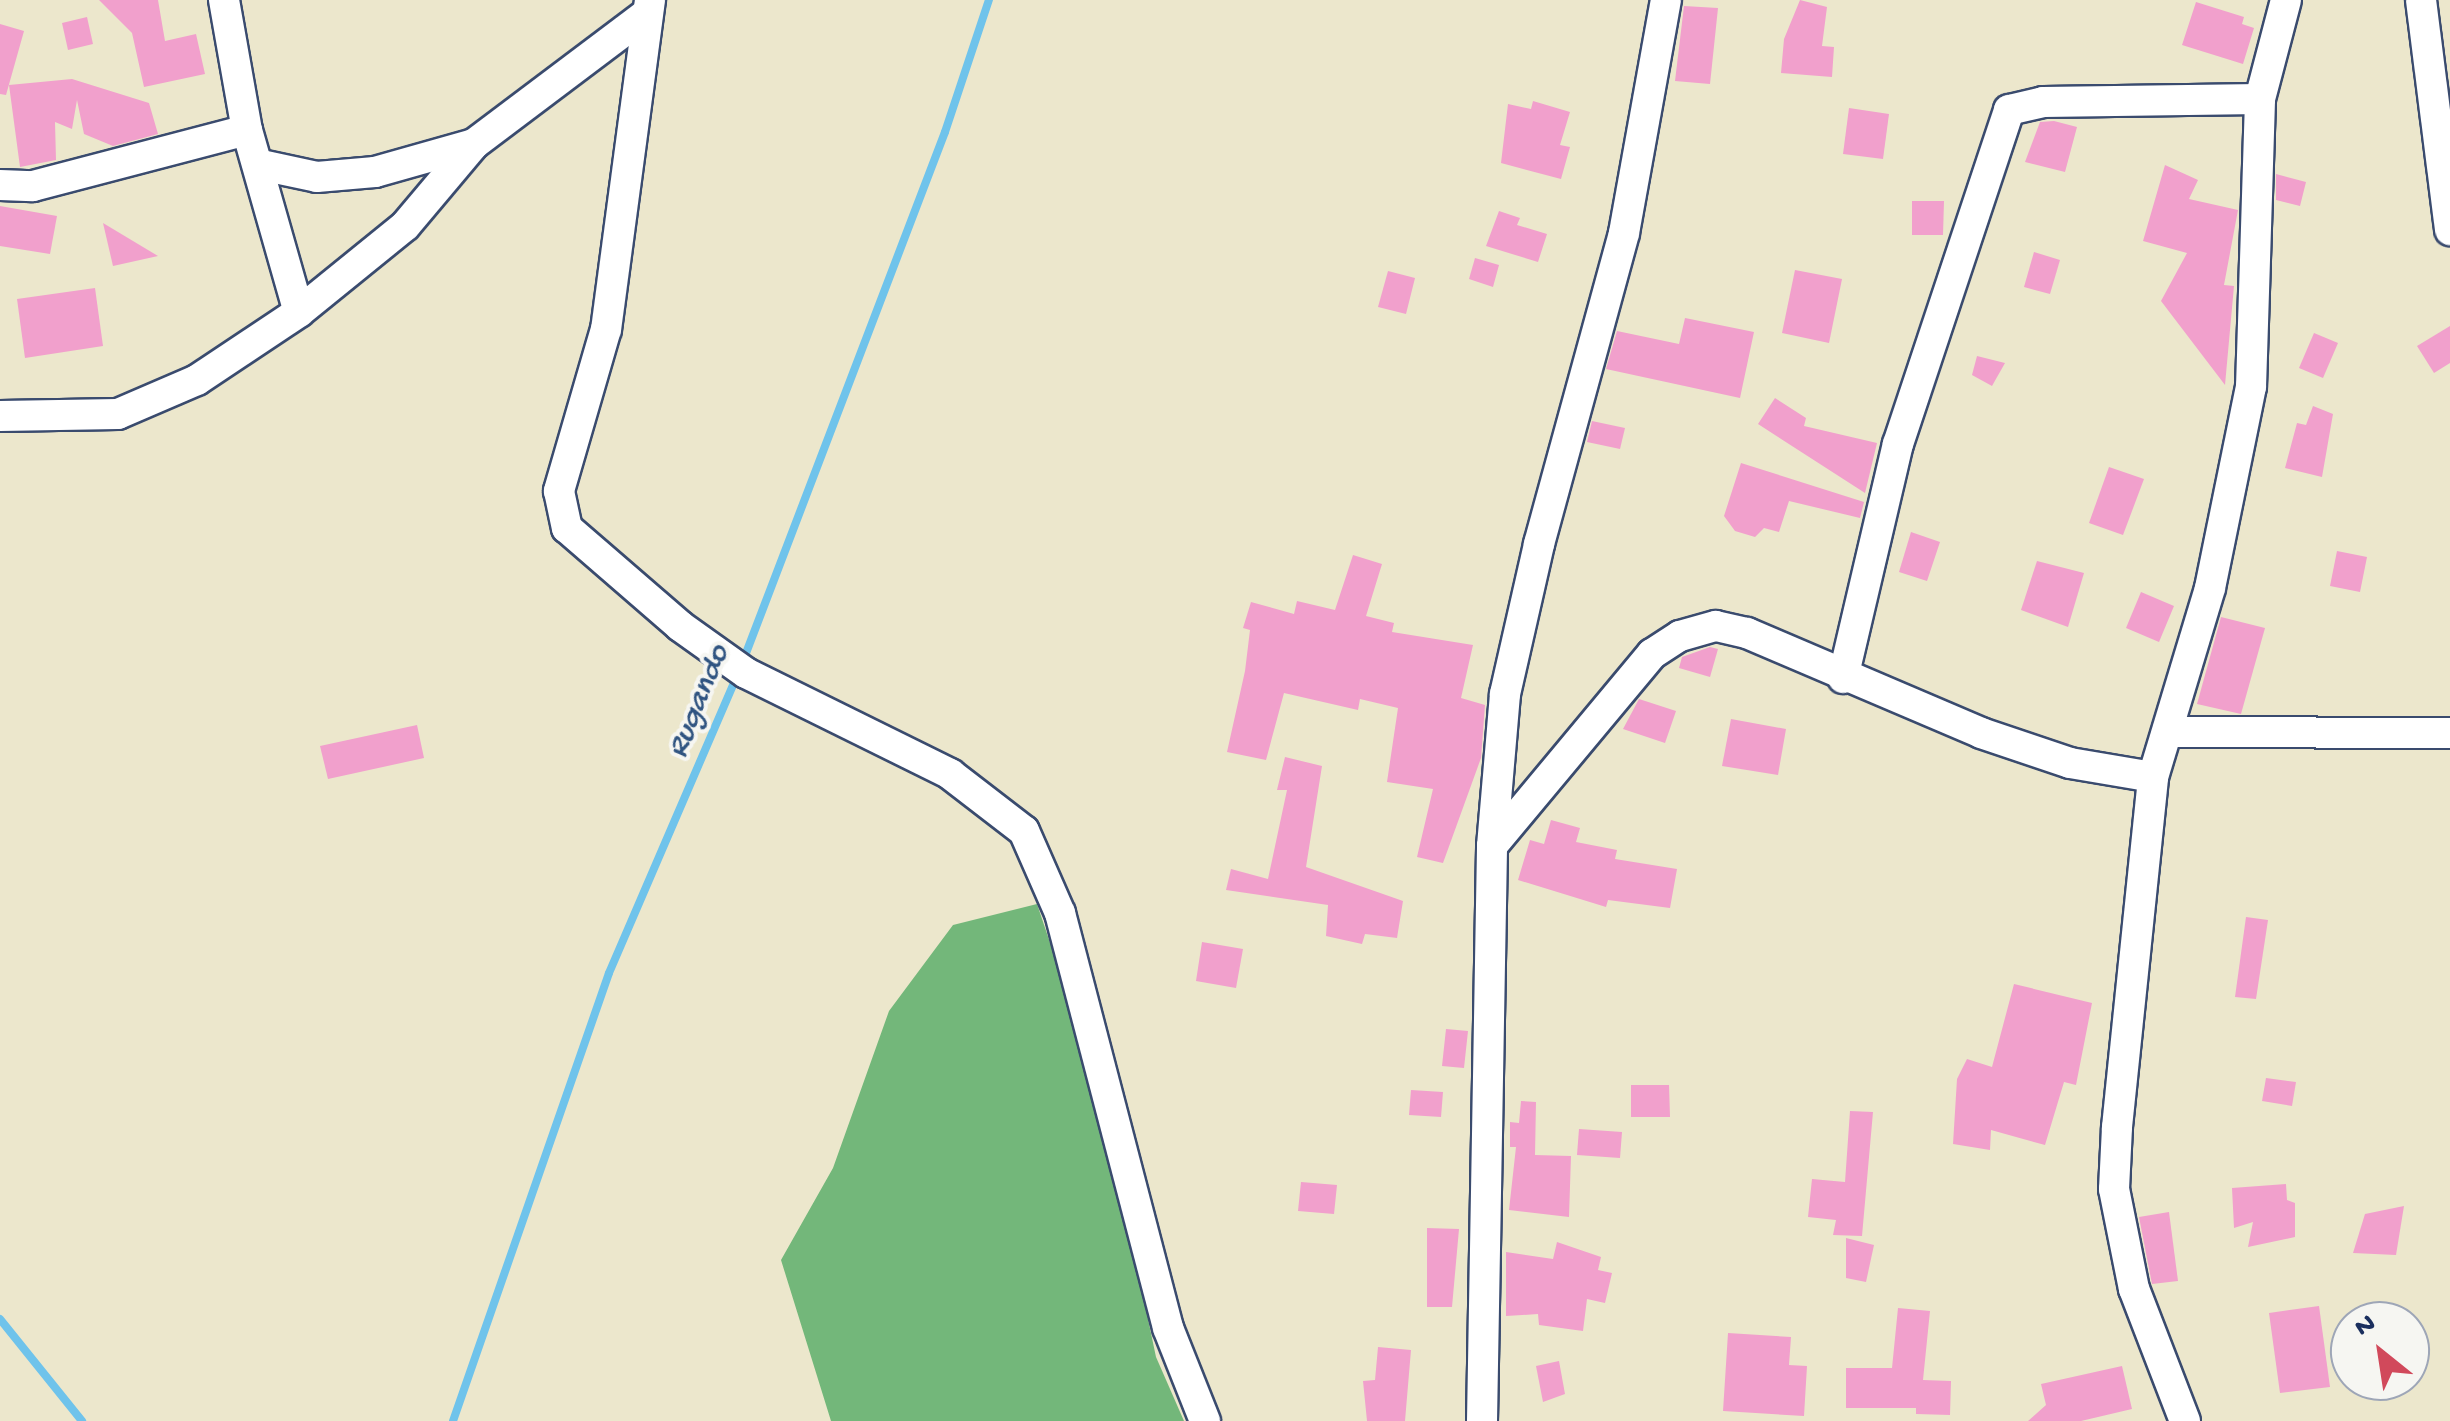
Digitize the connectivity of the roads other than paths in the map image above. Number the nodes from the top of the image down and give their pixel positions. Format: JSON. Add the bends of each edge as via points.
{"nodes":[{"id":1,"x":224,"y":0,"type":"edge"},
{"id":2,"x":1666,"y":0,"type":"edge"},
{"id":3,"x":2286,"y":0,"type":"edge"},
{"id":4,"x":2421,"y":0,"type":"edge"},
{"id":5,"x":647,"y":8,"type":"edge"},
{"id":6,"x":2260,"y":99,"type":"junction"},
{"id":7,"x":247,"y":130,"type":"junction"},
{"id":8,"x":474,"y":144,"type":"junction"},
{"id":9,"x":261,"y":165,"type":"junction"},
{"id":10,"x":0,"y":185,"type":"edge"},
{"id":11,"x":2450,"y":230,"type":"edge"},
{"id":12,"x":298,"y":312,"type":"junction"},
{"id":13,"x":0,"y":416,"type":"edge"},
{"id":14,"x":1843,"y":678,"type":"junction"},
{"id":15,"x":2169,"y":732,"type":"junction"},
{"id":16,"x":2450,"y":733,"type":"edge"},
{"id":17,"x":2153,"y":777,"type":"junction"},
{"id":18,"x":1492,"y":846,"type":"junction"},
{"id":19,"x":1205,"y":1421,"type":"edge"},
{"id":20,"x":1482,"y":1421,"type":"edge"},
{"id":21,"x":2184,"y":1421,"type":"edge"}],
"edges":[{"from":1,"to":7,"type":"street"},
{"from":2,"to":18,"type":"street","via":[[1624,232],[1520,620]]},
{"from":3,"to":6,"type":"street"},
{"from":4,"to":11,"type":"street"},
{"from":5,"to":8,"type":"street"},
{"from":5,"to":19,"type":"street","via":[[612,301],[559,492],[567,528],[680,626],[746,672],[950,774],[1024,831],[1060,913],[1168,1328]]},
{"from":6,"to":14,"type":"street","via":[[2043,102],[2010,110],[1898,444]]},
{"from":6,"to":15,"type":"street","via":[[2250,387],[2210,588]]},
{"from":7,"to":9,"type":"street"},
{"from":7,"to":10,"type":"street","via":[[32,186]]},
{"from":8,"to":9,"type":"street","via":[[375,172],[317,177]]},
{"from":8,"to":12,"type":"street","via":[[405,226]]},
{"from":9,"to":12,"type":"street"},
{"from":12,"to":13,"type":"street","via":[[154,402],[84,419]]},
{"from":14,"to":17,"type":"street","via":[[2070,764]]},
{"from":14,"to":18,"type":"street","via":[[1747,633],[1716,626],[1680,636],[1639,668]]},
{"from":15,"to":16,"type":"street"},
{"from":15,"to":17,"type":"street"},
{"from":17,"to":21,"type":"street","via":[[2114,1189],[2134,1289]]},
{"from":18,"to":20,"type":"street"}]}
